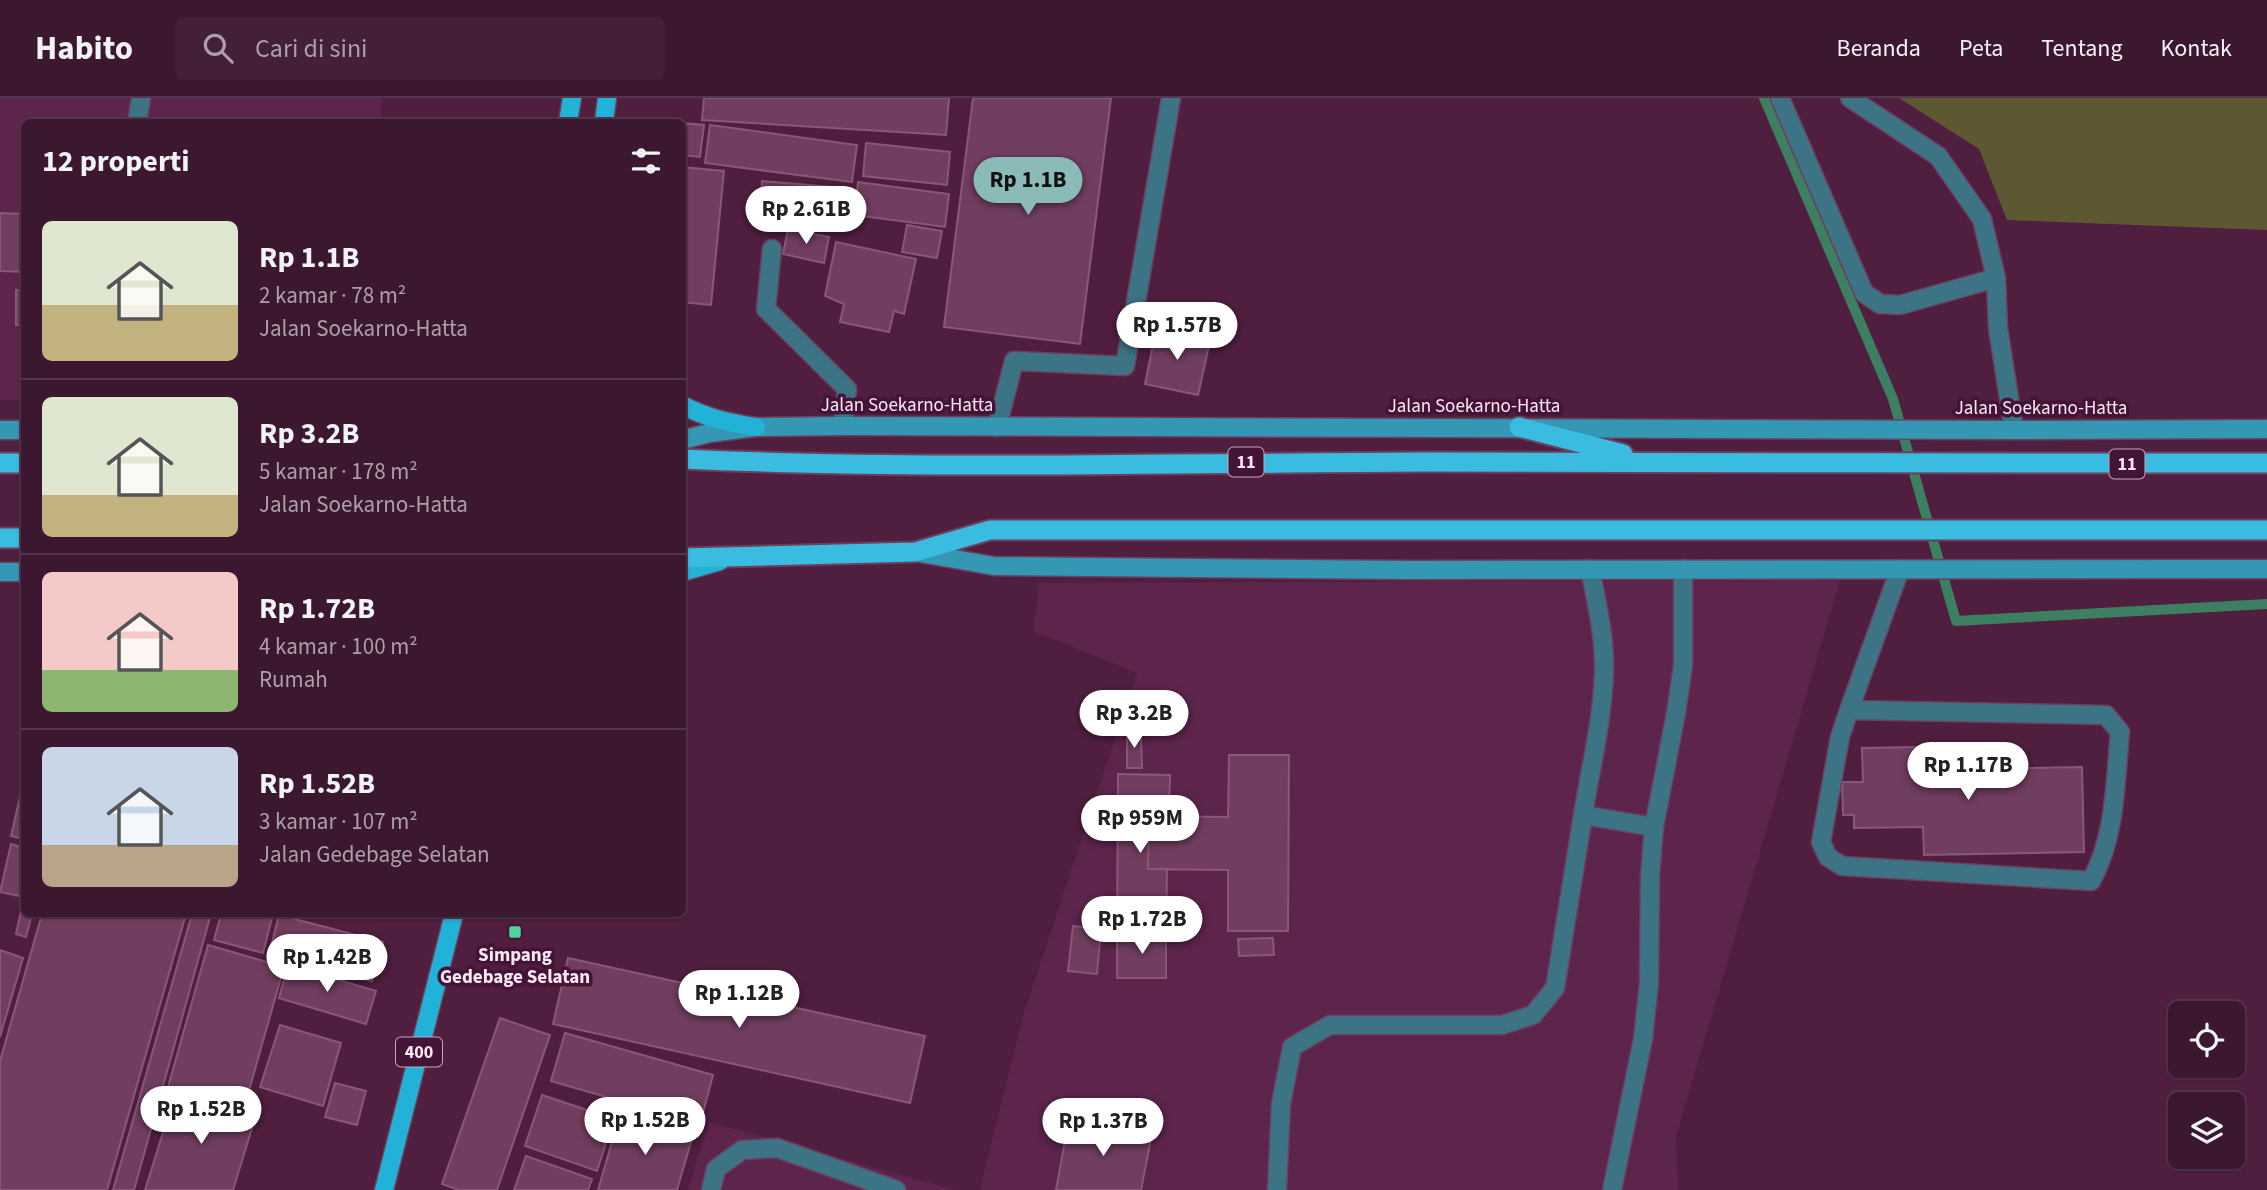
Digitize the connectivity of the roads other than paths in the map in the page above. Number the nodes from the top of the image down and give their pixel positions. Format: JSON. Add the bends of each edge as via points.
{"nodes":[{"id":1,"x":141,"y":98,"type":"edge"},
{"id":2,"x":572,"y":98,"type":"edge"},
{"id":3,"x":607,"y":98,"type":"edge"},
{"id":4,"x":1171,"y":98,"type":"edge"},
{"id":5,"x":1780,"y":98,"type":"edge"},
{"id":6,"x":1850,"y":98,"type":"edge"},
{"id":7,"x":137,"y":119,"type":"edge"},
{"id":8,"x":568,"y":119,"type":"edge"},
{"id":9,"x":604,"y":119,"type":"edge"},
{"id":10,"x":772,"y":249,"type":"dead end"},
{"id":11,"x":1996,"y":278,"type":"junction"},
{"id":12,"x":686,"y":407,"type":"edge"},
{"id":13,"x":843,"y":426,"type":"junction"},
{"id":14,"x":756,"y":427,"type":"junction"},
{"id":15,"x":997,"y":427,"type":"junction"},
{"id":16,"x":1519,"y":427,"type":"junction"},
{"id":17,"x":2267,"y":429,"type":"edge"},
{"id":18,"x":0,"y":430,"type":"edge"},
{"id":19,"x":21,"y":430,"type":"edge"},
{"id":20,"x":2014,"y":430,"type":"junction"},
{"id":21,"x":686,"y":439,"type":"edge"},
{"id":22,"x":686,"y":459,"type":"edge"},
{"id":23,"x":1650,"y":461,"type":"junction"},
{"id":24,"x":0,"y":463,"type":"edge"},
{"id":25,"x":21,"y":463,"type":"edge"},
{"id":26,"x":2267,"y":463,"type":"edge"},
{"id":27,"x":2267,"y":530,"type":"edge"},
{"id":28,"x":0,"y":538,"type":"edge"},
{"id":29,"x":21,"y":538,"type":"edge"},
{"id":30,"x":915,"y":552,"type":"junction"},
{"id":31,"x":740,"y":556,"type":"junction"},
{"id":32,"x":686,"y":558,"type":"edge"},
{"id":33,"x":1590,"y":569,"type":"junction"},
{"id":34,"x":1683,"y":569,"type":"junction"},
{"id":35,"x":1900,"y":569,"type":"junction"},
{"id":36,"x":2267,"y":569,"type":"edge"},
{"id":37,"x":686,"y":571,"type":"edge"},
{"id":38,"x":0,"y":572,"type":"edge"},
{"id":39,"x":21,"y":572,"type":"edge"},
{"id":40,"x":1849,"y":710,"type":"junction"},
{"id":41,"x":1583,"y":815,"type":"junction"},
{"id":42,"x":1654,"y":827,"type":"junction"},
{"id":43,"x":453,"y":917,"type":"edge"},
{"id":44,"x":384,"y":1190,"type":"edge"},
{"id":45,"x":711,"y":1190,"type":"edge"},
{"id":46,"x":896,"y":1190,"type":"edge"},
{"id":47,"x":1276,"y":1190,"type":"edge"},
{"id":48,"x":1612,"y":1190,"type":"edge"}],
"edges":[{"from":1,"to":7,"type":"lane"},
{"from":2,"to":8,"type":"main road"},
{"from":3,"to":9,"type":"main road"},
{"from":4,"to":15,"type":"lane","via":[[1125,366],[1014,361]]},
{"from":5,"to":11,"type":"lane","via":[[1864,293],[1880,304],[1900,305]]},
{"from":6,"to":11,"type":"lane","via":[[1938,156],[1982,219]]},
{"from":10,"to":13,"type":"lane","via":[[766,309],[847,389]]},
{"from":11,"to":20,"type":"lane","via":[[1998,328]]},
{"from":12,"to":14,"type":"main road","via":[[727,423]]},
{"from":13,"to":14,"type":"main road","name":"Jalan Soekarno-Hatta"},
{"from":13,"to":15,"type":"main road","name":"Jalan Soekarno-Hatta"},
{"from":14,"to":21,"type":"main road","name":"Jalan Soekarno-Hatta"},
{"from":15,"to":16,"type":"main road","name":"Jalan Soekarno-Hatta"},
{"from":16,"to":20,"type":"main road","name":"Jalan Soekarno-Hatta"},
{"from":16,"to":23,"type":"highway"},
{"from":17,"to":20,"type":"main road","name":"Jalan Soekarno-Hatta"},
{"from":18,"to":19,"type":"main road"},
{"from":22,"to":23,"type":"highway","number":"11","via":[[908,464]]},
{"from":23,"to":26,"type":"highway","number":"11"},
{"from":24,"to":25,"type":"highway"},
{"from":27,"to":30,"type":"highway","via":[[990,530]]},
{"from":28,"to":29,"type":"highway"},
{"from":30,"to":31,"type":"highway"},
{"from":30,"to":33,"type":"main road","via":[[994,566]]},
{"from":31,"to":32,"type":"highway"},
{"from":31,"to":37,"type":"main road"},
{"from":33,"to":34,"type":"main road"},
{"from":33,"to":41,"type":"lane","via":[[1604,662]]},
{"from":34,"to":35,"type":"main road"},
{"from":34,"to":42,"type":"lane","via":[[1683,665]]},
{"from":35,"to":36,"type":"main road"},
{"from":35,"to":40,"type":"lane"},
{"from":38,"to":39,"type":"main road"},
{"from":40,"to":40,"type":"lane","via":[[1821,842],[1828,857],[1842,866],[2091,881],[2110,824],[2120,732],[2106,715]]},
{"from":41,"to":42,"type":"lane"},
{"from":41,"to":47,"type":"lane","via":[[1555,988],[1533,1015],[1502,1025],[1330,1025],[1292,1047],[1281,1104]]},
{"from":42,"to":48,"type":"lane","via":[[1643,1039]]},
{"from":43,"to":44,"type":"main road","number":"400"},
{"from":45,"to":46,"type":"lane","via":[[716,1169],[742,1150],[777,1148]]}]}
